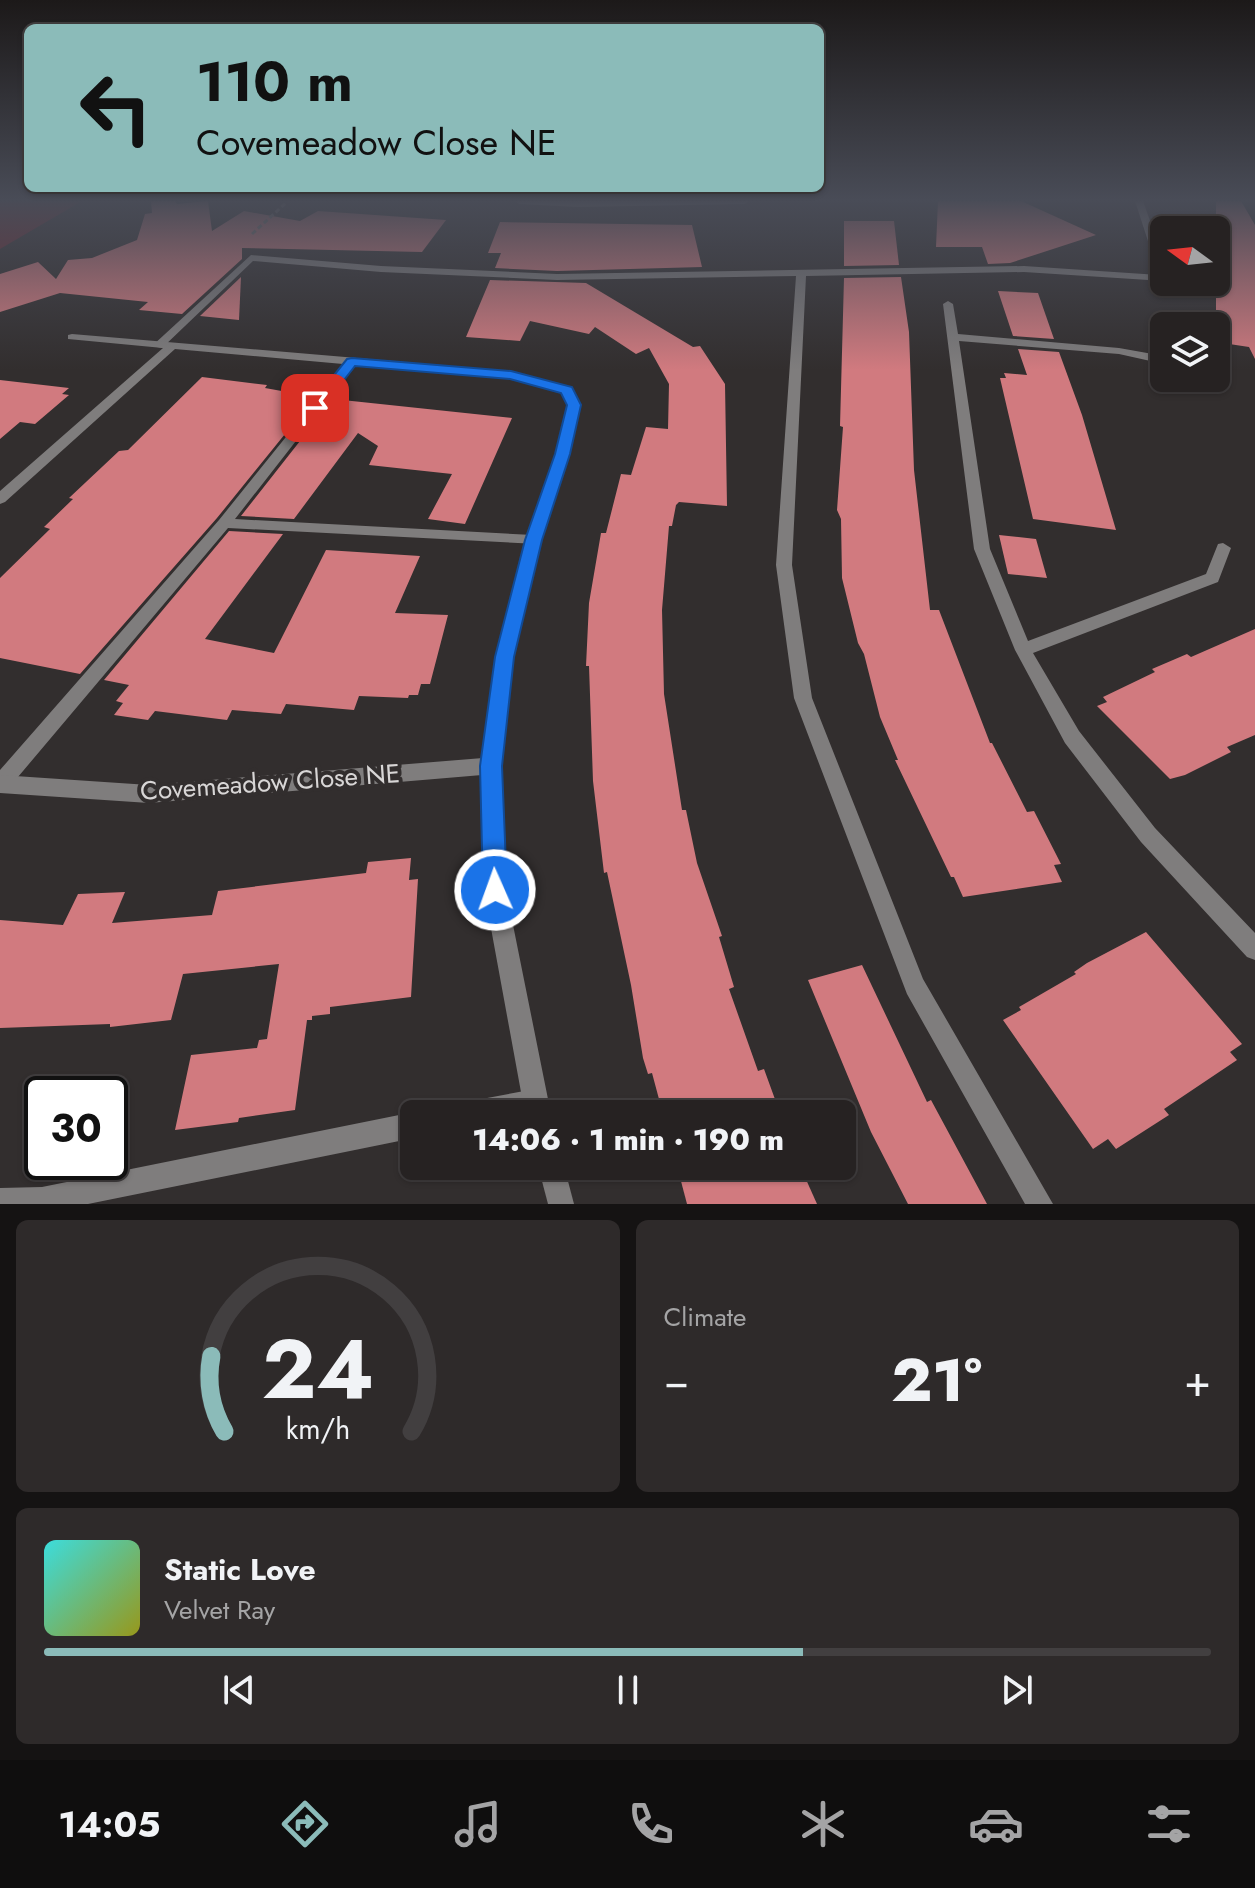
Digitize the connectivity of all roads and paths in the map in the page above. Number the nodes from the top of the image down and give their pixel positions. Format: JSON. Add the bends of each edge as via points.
{"nodes":[{"id":1,"x":801,"y":272,"type":"junction"},
{"id":2,"x":1150,"y":275,"type":"edge"},
{"id":3,"x":948,"y":304,"type":"dead end"},
{"id":4,"x":72,"y":337,"type":"dead end"},
{"id":5,"x":953,"y":337,"type":"junction"},
{"id":6,"x":164,"y":347,"type":"junction"},
{"id":7,"x":1150,"y":357,"type":"edge"},
{"id":8,"x":352,"y":362,"type":"junction"},
{"id":9,"x":0,"y":499,"type":"edge"},
{"id":10,"x":224,"y":523,"type":"junction"},
{"id":11,"x":533,"y":540,"type":"junction"},
{"id":12,"x":1223,"y":548,"type":"dead end"},
{"id":13,"x":1023,"y":650,"type":"junction"},
{"id":14,"x":491,"y":766,"type":"junction"},
{"id":15,"x":0,"y":784,"type":"edge"},
{"id":16,"x":1255,"y":949,"type":"edge"},
{"id":17,"x":534,"y":1100,"type":"edge"},
{"id":18,"x":400,"y":1128,"type":"edge"},
{"id":19,"x":555,"y":1180,"type":"edge"},
{"id":20,"x":0,"y":1201,"type":"edge"},
{"id":21,"x":561,"y":1204,"type":"edge"},
{"id":22,"x":1040,"y":1204,"type":"edge"}],
"edges":[{"from":1,"to":2,"type":"street","via":[[1024,269]]},
{"from":1,"to":6,"type":"street","via":[[557,277],[251,258]]},
{"from":1,"to":22,"type":"street","via":[[784,565],[803,698],[915,986]]},
{"from":3,"to":5,"type":"street"},
{"from":4,"to":6,"type":"street"},
{"from":5,"to":7,"type":"street"},
{"from":5,"to":13,"type":"street","via":[[982,549]]},
{"from":6,"to":8,"type":"street"},
{"from":6,"to":9,"type":"street"},
{"from":8,"to":10,"type":"street"},
{"from":8,"to":11,"type":"street","via":[[511,375],[567,390],[574,405],[563,454]]},
{"from":10,"to":11,"type":"street"},
{"from":10,"to":15,"type":"street"},
{"from":11,"to":14,"type":"street","via":[[505,657]]},
{"from":12,"to":13,"type":"street","via":[[1212,578]]},
{"from":13,"to":16,"type":"street","via":[[1072,737],[1148,835]]},
{"from":14,"to":15,"type":"street","name":"Covemeadow Close NE","via":[[149,794]]},
{"from":14,"to":17,"type":"street","via":[[495,890]]},
{"from":18,"to":20,"type":"street","via":[[42,1200]]},
{"from":19,"to":21,"type":"street"}]}
